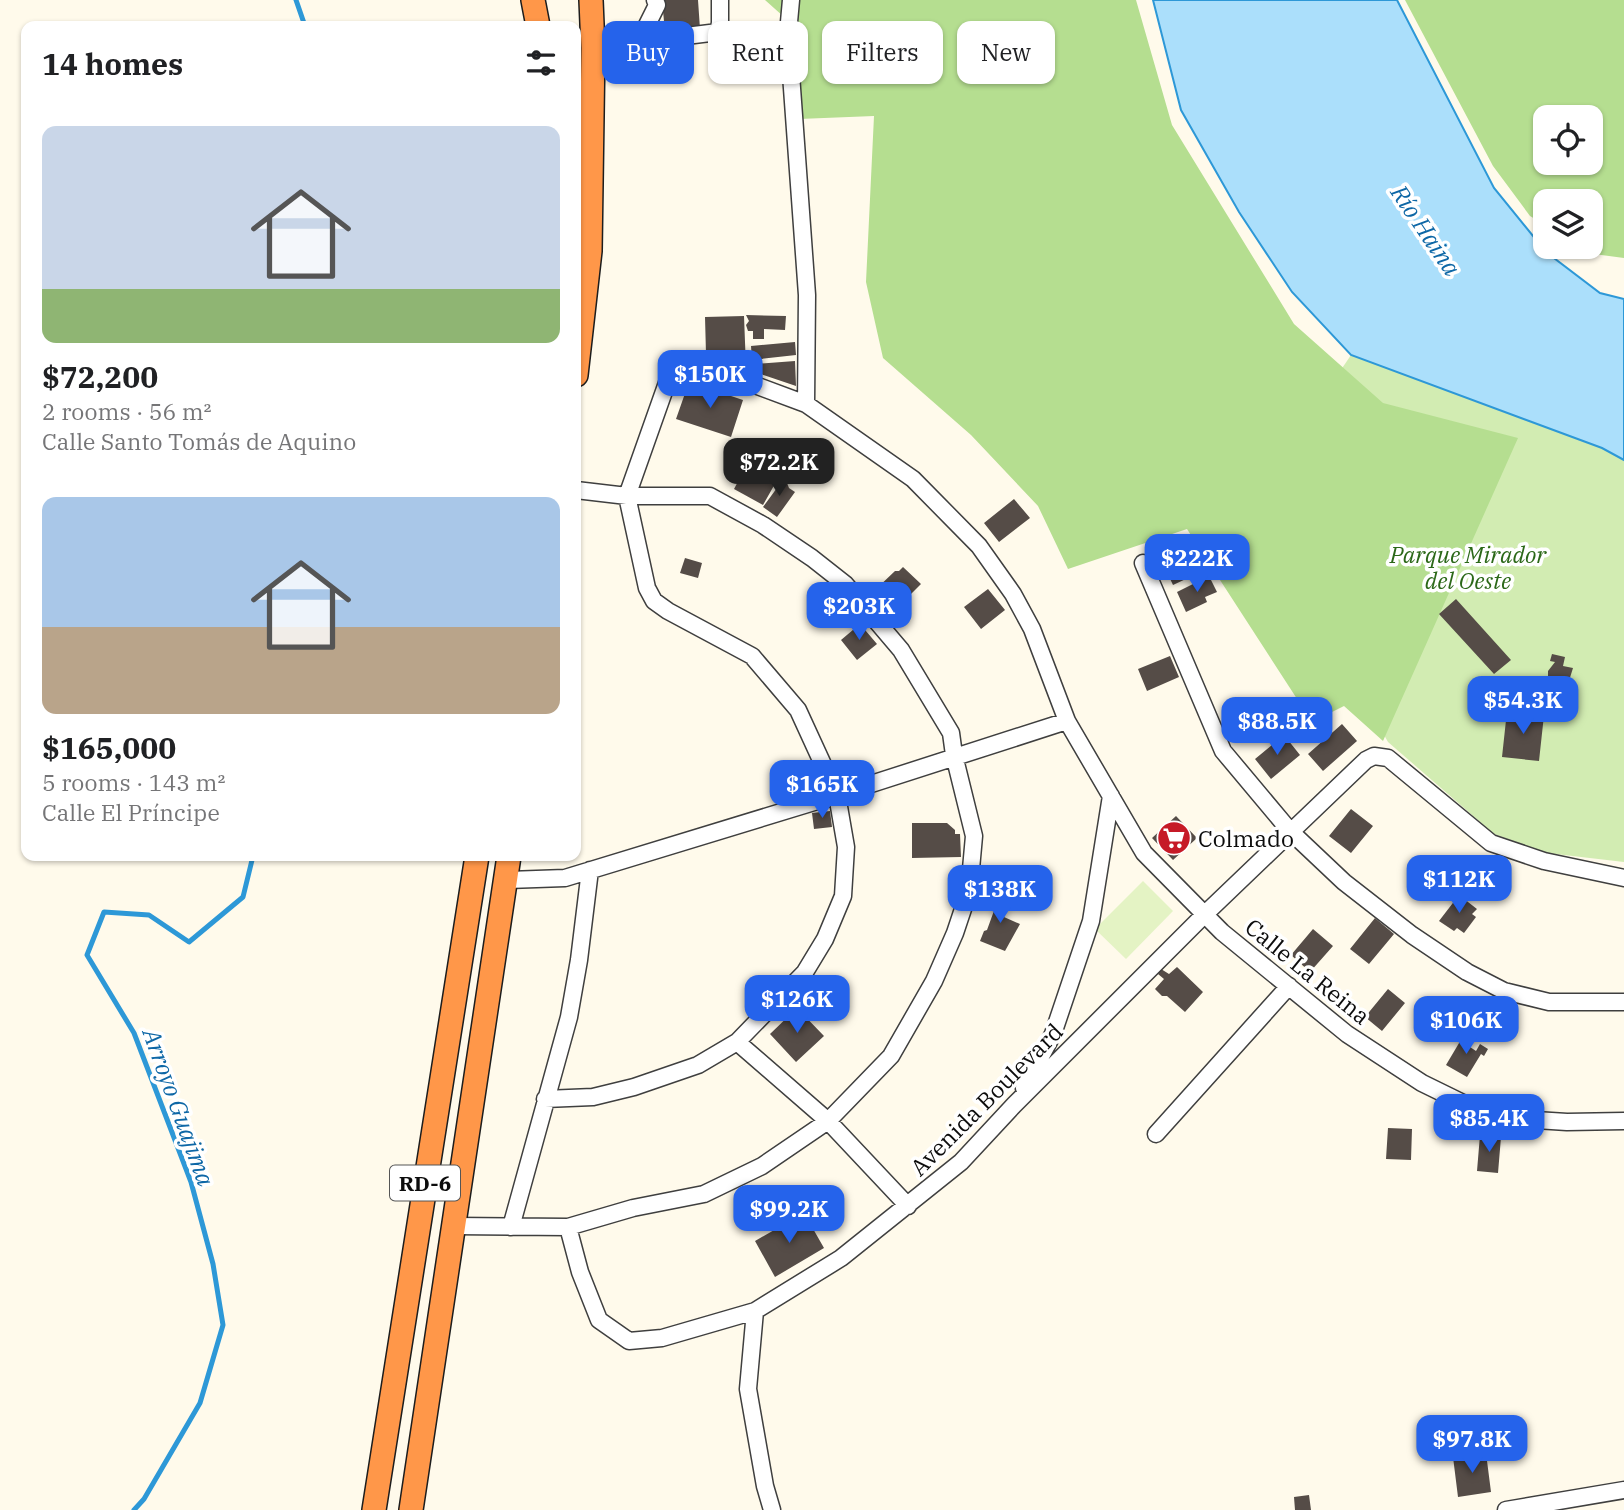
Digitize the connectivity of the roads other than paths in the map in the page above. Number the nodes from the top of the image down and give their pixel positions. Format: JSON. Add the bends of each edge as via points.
{"nodes":[{"id":1,"x":533,"y":0,"type":"edge"},
{"id":2,"x":591,"y":0,"type":"edge"},
{"id":3,"x":655,"y":0,"type":"edge"},
{"id":4,"x":720,"y":0,"type":"edge"},
{"id":5,"x":791,"y":0,"type":"edge"},
{"id":6,"x":537,"y":21,"type":"edge"},
{"id":7,"x":649,"y":21,"type":"edge"},
{"id":8,"x":720,"y":21,"type":"edge"},
{"id":9,"x":789,"y":21,"type":"edge"},
{"id":10,"x":602,"y":47,"type":"edge"},
{"id":11,"x":593,"y":48,"type":"junction"},
{"id":12,"x":792,"y":84,"type":"edge"},
{"id":13,"x":581,"y":331,"type":"edge"},
{"id":14,"x":806,"y":404,"type":"junction"},
{"id":15,"x":581,"y":491,"type":"edge"},
{"id":16,"x":626,"y":496,"type":"junction"},
{"id":17,"x":1143,"y":563,"type":"dead end"},
{"id":18,"x":1068,"y":721,"type":"junction"},
{"id":19,"x":954,"y":755,"type":"junction"},
{"id":20,"x":837,"y":795,"type":"junction"},
{"id":21,"x":1111,"y":796,"type":"junction"},
{"id":22,"x":1290,"y":831,"type":"junction"},
{"id":23,"x":476,"y":861,"type":"edge"},
{"id":24,"x":508,"y":861,"type":"edge"},
{"id":25,"x":590,"y":870,"type":"junction"},
{"id":26,"x":1624,"y":877,"type":"edge"},
{"id":27,"x":506,"y":880,"type":"junction"},
{"id":28,"x":1204,"y":915,"type":"junction"},
{"id":29,"x":1289,"y":986,"type":"junction"},
{"id":30,"x":1624,"y":1002,"type":"edge"},
{"id":31,"x":737,"y":1042,"type":"junction"},
{"id":32,"x":545,"y":1099,"type":"junction"},
{"id":33,"x":1014,"y":1105,"type":"junction"},
{"id":34,"x":828,"y":1121,"type":"junction"},
{"id":35,"x":1624,"y":1121,"type":"edge"},
{"id":36,"x":1156,"y":1134,"type":"dead end"},
{"id":37,"x":908,"y":1206,"type":"junction"},
{"id":38,"x":454,"y":1226,"type":"junction"},
{"id":39,"x":510,"y":1227,"type":"junction"},
{"id":40,"x":568,"y":1227,"type":"junction"},
{"id":41,"x":755,"y":1311,"type":"junction"},
{"id":42,"x":1624,"y":1490,"type":"edge"},
{"id":43,"x":374,"y":1510,"type":"edge"},
{"id":44,"x":411,"y":1510,"type":"edge"},
{"id":45,"x":772,"y":1510,"type":"edge"},
{"id":46,"x":1506,"y":1510,"type":"edge"}],
"edges":[{"from":1,"to":6,"type":"highway"},
{"from":2,"to":11,"type":"highway"},
{"from":3,"to":7,"type":"street"},
{"from":4,"to":8,"type":"street"},
{"from":5,"to":9,"type":"street"},
{"from":10,"to":11,"type":"street"},
{"from":11,"to":13,"type":"highway","via":[[590,251]]},
{"from":12,"to":14,"type":"street","via":[[807,295]]},
{"from":14,"to":16,"type":"street","name":"Calle La Reina","via":[[688,360],[678,362]]},
{"from":14,"to":18,"type":"street","name":"Calle La Reina","via":[[913,479],[979,547],[1032,629]]},
{"from":15,"to":16,"type":"street"},
{"from":16,"to":19,"type":"street","via":[[710,496],[813,558],[845,584],[901,650],[951,733]]},
{"from":16,"to":20,"type":"street","via":[[654,601],[752,656],[798,710]]},
{"from":17,"to":22,"type":"street","via":[[1223,751]]},
{"from":18,"to":19,"type":"street"},
{"from":18,"to":21,"type":"street","name":"Calle La Reina"},
{"from":19,"to":20,"type":"street"},
{"from":19,"to":34,"type":"street","via":[[974,836],[970,891],[959,923],[934,981],[891,1056]]},
{"from":20,"to":25,"type":"street"},
{"from":20,"to":31,"type":"street","via":[[846,847],[843,896],[805,972]]},
{"from":21,"to":28,"type":"street","name":"Calle La Reina","via":[[1144,853]]},
{"from":21,"to":33,"type":"street","via":[[1091,921],[1054,1034]]},
{"from":22,"to":26,"type":"street","name":"Avenida Boulevard","via":[[1374,756],[1388,758],[1492,843],[1544,861]]},
{"from":22,"to":28,"type":"street","name":"Avenida Boulevard"},
{"from":22,"to":30,"type":"street","via":[[1344,882],[1466,972],[1504,991],[1549,1002]]},
{"from":23,"to":43,"type":"highway","number":"RD-6"},
{"from":24,"to":27,"type":"highway","number":"RD-6"},
{"from":25,"to":27,"type":"street","via":[[565,878]]},
{"from":25,"to":32,"type":"street","via":[[569,1017]]},
{"from":27,"to":38,"type":"highway","number":"RD-6"},
{"from":28,"to":29,"type":"street","name":"Calle La Reina"},
{"from":28,"to":33,"type":"street","name":"Avenida Boulevard"},
{"from":29,"to":35,"type":"street","name":"Calle La Reina","via":[[1347,1034],[1422,1083],[1471,1107],[1520,1119]]},
{"from":29,"to":36,"type":"street"},
{"from":31,"to":32,"type":"street","via":[[698,1065],[634,1087],[593,1097]]},
{"from":31,"to":34,"type":"street"},
{"from":32,"to":39,"type":"street"},
{"from":33,"to":37,"type":"street","name":"Avenida Boulevard","via":[[961,1162]]},
{"from":34,"to":37,"type":"street"},
{"from":34,"to":40,"type":"street","via":[[762,1166],[704,1194]]},
{"from":37,"to":41,"type":"street","name":"Avenida Boulevard","via":[[841,1258]]},
{"from":38,"to":39,"type":"street"},
{"from":38,"to":44,"type":"highway","number":"RD-6"},
{"from":39,"to":40,"type":"street"},
{"from":40,"to":41,"type":"street","name":"Avenida Boulevard","via":[[599,1320],[629,1341],[662,1338]]},
{"from":41,"to":45,"type":"street","via":[[748,1389]]},
{"from":42,"to":46,"type":"street"}]}
